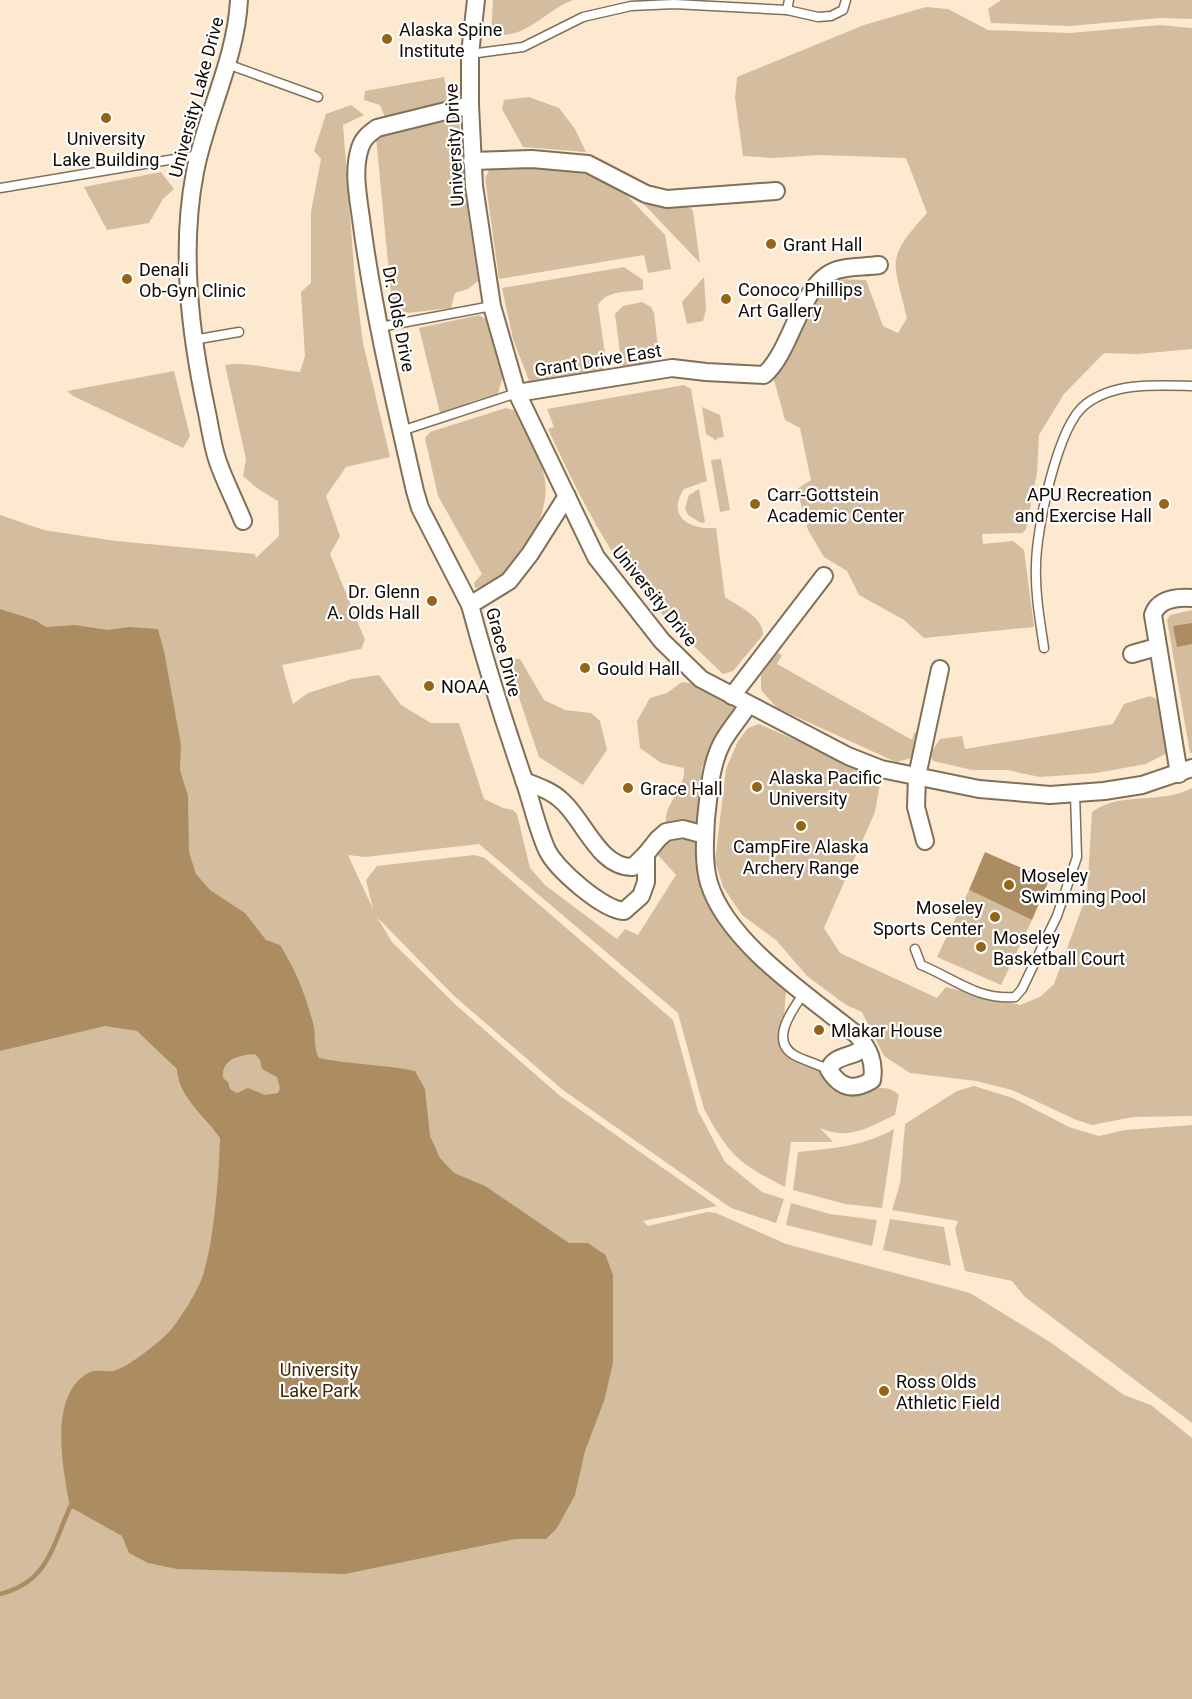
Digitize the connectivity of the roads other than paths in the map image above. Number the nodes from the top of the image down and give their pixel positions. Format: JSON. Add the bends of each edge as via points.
{"nodes":[{"id":1,"x":239,"y":0,"type":"edge"},
{"id":2,"x":476,"y":0,"type":"edge"},
{"id":3,"x":789,"y":0,"type":"edge"},
{"id":4,"x":846,"y":0,"type":"edge"},
{"id":5,"x":787,"y":10,"type":"junction"},
{"id":6,"x":470,"y":54,"type":"junction"},
{"id":7,"x":227,"y":64,"type":"junction"},
{"id":8,"x":318,"y":97,"type":"dead end"},
{"id":9,"x":470,"y":105,"type":"junction"},
{"id":10,"x":199,"y":155,"type":"junction"},
{"id":11,"x":472,"y":161,"type":"junction"},
{"id":12,"x":0,"y":188,"type":"edge"},
{"id":13,"x":776,"y":191,"type":"dead end"},
{"id":14,"x":879,"y":265,"type":"dead end"},
{"id":15,"x":492,"y":306,"type":"junction"},
{"id":16,"x":380,"y":327,"type":"junction"},
{"id":17,"x":239,"y":332,"type":"dead end"},
{"id":18,"x":194,"y":340,"type":"junction"},
{"id":19,"x":1192,"y":386,"type":"edge"},
{"id":20,"x":517,"y":393,"type":"junction"},
{"id":21,"x":401,"y":431,"type":"junction"},
{"id":22,"x":567,"y":496,"type":"junction"},
{"id":23,"x":243,"y":521,"type":"dead end"},
{"id":24,"x":824,"y":576,"type":"dead end"},
{"id":25,"x":1192,"y":598,"type":"edge"},
{"id":26,"x":470,"y":605,"type":"junction"},
{"id":27,"x":1158,"y":647,"type":"junction"},
{"id":28,"x":1044,"y":648,"type":"dead end"},
{"id":29,"x":1132,"y":654,"type":"dead end"},
{"id":30,"x":940,"y":669,"type":"dead end"},
{"id":31,"x":732,"y":696,"type":"junction"},
{"id":32,"x":748,"y":705,"type":"junction"},
{"id":33,"x":1186,"y":771,"type":"edge"},
{"id":34,"x":917,"y":776,"type":"junction"},
{"id":35,"x":524,"y":781,"type":"junction"},
{"id":36,"x":1075,"y":793,"type":"junction"},
{"id":37,"x":705,"y":836,"type":"junction"},
{"id":38,"x":925,"y":841,"type":"dead end"},
{"id":39,"x":646,"y":854,"type":"junction"},
{"id":40,"x":915,"y":949,"type":"dead end"},
{"id":41,"x":804,"y":992,"type":"junction"},
{"id":42,"x":865,"y":1046,"type":"junction"},
{"id":43,"x":829,"y":1070,"type":"junction"}],
"edges":[{"from":1,"to":7,"type":"street","name":"University Lake Drive"},
{"from":2,"to":6,"type":"street","name":"University Drive"},
{"from":3,"to":5,"type":"lane"},
{"from":4,"to":5,"type":"lane","via":[[843,10],[831,16]]},
{"from":5,"to":6,"type":"lane","via":[[674,4],[631,6],[583,17],[523,47]]},
{"from":6,"to":9,"type":"street","name":"University Drive"},
{"from":7,"to":8,"type":"lane"},
{"from":7,"to":10,"type":"street","name":"University Lake Drive"},
{"from":9,"to":11,"type":"street","name":"University Drive"},
{"from":9,"to":16,"type":"street","name":"Dr. Olds Drive","via":[[377,128],[360,148],[357,182]]},
{"from":10,"to":12,"type":"lane"},
{"from":10,"to":18,"type":"street","name":"University Lake Drive","via":[[189,228]]},
{"from":11,"to":13,"type":"street","via":[[532,159],[588,164],[646,194],[667,199]]},
{"from":11,"to":15,"type":"street","name":"University Drive"},
{"from":14,"to":20,"type":"street","name":"Grant Drive East","via":[[837,270],[822,278],[776,361],[764,375],[672,368]]},
{"from":15,"to":16,"type":"lane"},
{"from":15,"to":20,"type":"street","name":"University Drive"},
{"from":16,"to":21,"type":"street","name":"Dr. Olds Drive"},
{"from":17,"to":18,"type":"lane"},
{"from":18,"to":23,"type":"street","name":"University Lake Drive","via":[[217,460]]},
{"from":19,"to":28,"type":"lane","via":[[1141,386],[1112,392],[1086,404],[1071,421],[1056,463],[1037,543],[1037,602]]},
{"from":20,"to":21,"type":"lane"},
{"from":20,"to":22,"type":"street","name":"University Drive"},
{"from":21,"to":26,"type":"street","name":"Dr. Olds Drive","via":[[420,508]]},
{"from":22,"to":26,"type":"street","name":"Grace Drive","via":[[509,581]]},
{"from":22,"to":31,"type":"street","name":"University Drive","via":[[596,557],[635,609],[701,679]]},
{"from":24,"to":31,"type":"street"},
{"from":25,"to":27,"type":"street","via":[[1165,601],[1155,607]]},
{"from":26,"to":35,"type":"street","name":"Grace Drive","via":[[491,687]]},
{"from":27,"to":29,"type":"street"},
{"from":27,"to":33,"type":"street"},
{"from":30,"to":34,"type":"street"},
{"from":31,"to":32,"type":"street","name":"University Drive"},
{"from":32,"to":34,"type":"street","name":"University Drive","via":[[881,770]]},
{"from":32,"to":37,"type":"street","via":[[722,743],[713,765]]},
{"from":33,"to":36,"type":"street","name":"University Drive","via":[[1142,785]]},
{"from":34,"to":36,"type":"street","name":"University Drive","via":[[994,792]]},
{"from":34,"to":38,"type":"street","via":[[916,807]]},
{"from":35,"to":39,"type":"street","via":[[562,801],[612,860],[633,867]]},
{"from":35,"to":39,"type":"street","name":"Grace Drive","via":[[548,852],[569,876],[612,909],[624,911],[642,896]]},
{"from":36,"to":40,"type":"lane","via":[[1077,856],[1069,886],[1015,997],[963,988],[921,965]]},
{"from":37,"to":39,"type":"street","via":[[683,829],[666,832]]},
{"from":37,"to":41,"type":"street","via":[[708,882],[725,915],[774,970]]},
{"from":41,"to":42,"type":"street"},
{"from":41,"to":43,"type":"lane","via":[[787,1018],[783,1038],[794,1055]]},
{"from":42,"to":43,"type":"street","via":[[861,1052],[833,1061]]},
{"from":42,"to":43,"type":"street","via":[[874,1068],[872,1080],[859,1088],[848,1088]]}]}
